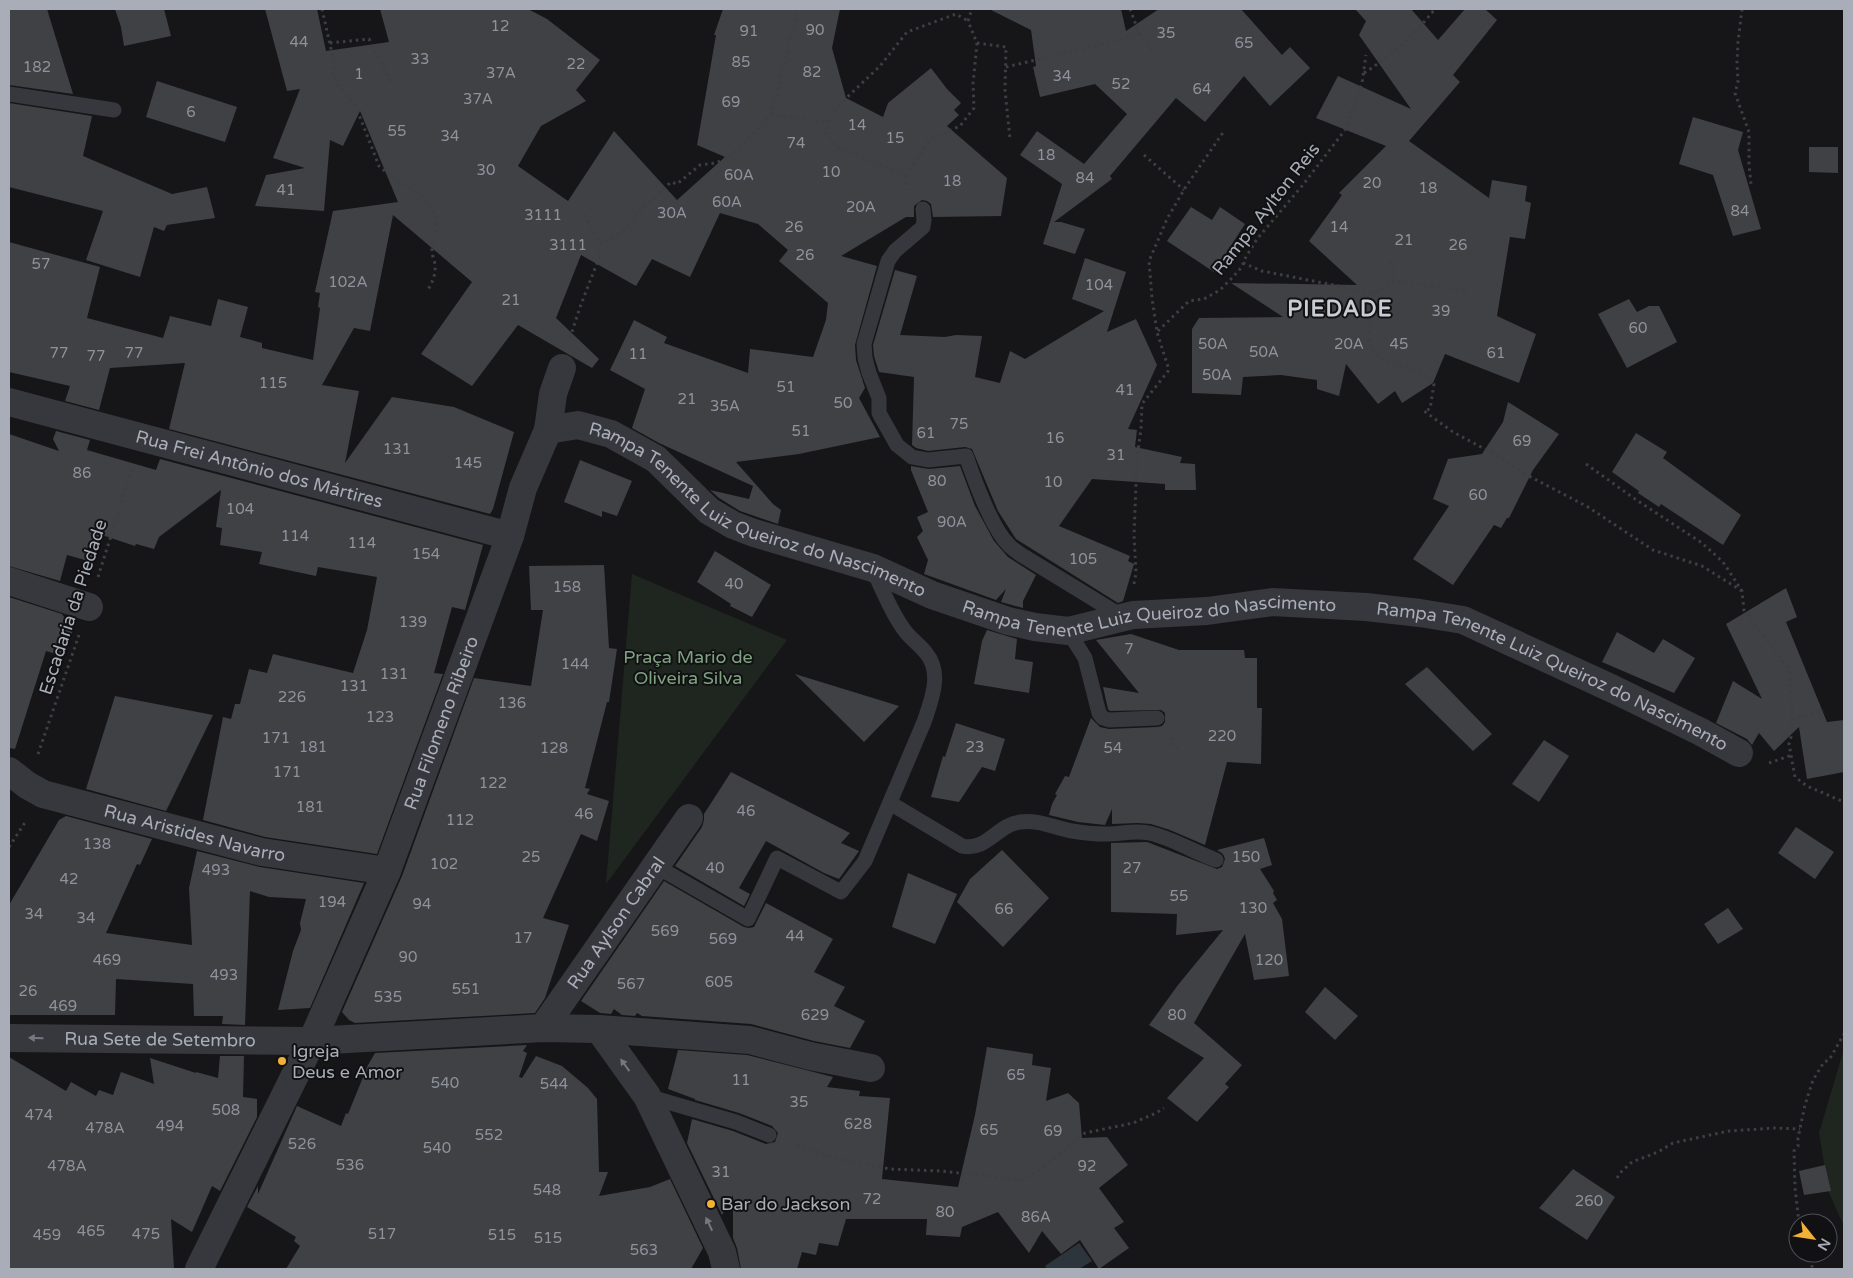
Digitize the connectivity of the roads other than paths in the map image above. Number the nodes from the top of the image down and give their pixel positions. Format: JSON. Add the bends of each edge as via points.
{"nodes":[{"id":1,"x":9,"y":94,"type":"edge"},
{"id":2,"x":114,"y":110,"type":"dead end"},
{"id":3,"x":924,"y":209,"type":"dead end"},
{"id":4,"x":562,"y":368,"type":"road end"},
{"id":5,"x":9,"y":402,"type":"edge"},
{"id":6,"x":548,"y":430,"type":"junction"},
{"id":7,"x":510,"y":536,"type":"junction"},
{"id":8,"x":873,"y":568,"type":"junction"},
{"id":9,"x":9,"y":581,"type":"edge"},
{"id":10,"x":89,"y":607,"type":"road end"},
{"id":11,"x":1128,"y":616,"type":"junction"},
{"id":12,"x":1068,"y":631,"type":"junction"},
{"id":13,"x":1157,"y":718,"type":"dead end"},
{"id":14,"x":1738,"y":754,"type":"dead end"},
{"id":15,"x":18,"y":778,"type":"edge"},
{"id":16,"x":890,"y":803,"type":"junction"},
{"id":17,"x":689,"y":818,"type":"dead end"},
{"id":18,"x":1216,"y":860,"type":"dead end"},
{"id":19,"x":654,"y":865,"type":"junction"},
{"id":20,"x":387,"y":872,"type":"junction"},
{"id":21,"x":542,"y":1028,"type":"junction"},
{"id":22,"x":599,"y":1028,"type":"junction"},
{"id":23,"x":9,"y":1038,"type":"edge"},
{"id":24,"x":312,"y":1041,"type":"junction"},
{"id":25,"x":871,"y":1068,"type":"dead end"},
{"id":26,"x":647,"y":1096,"type":"junction"},
{"id":27,"x":769,"y":1135,"type":"road end"},
{"id":28,"x":199,"y":1269,"type":"edge"},
{"id":29,"x":726,"y":1269,"type":"edge"}],
"edges":[{"from":1,"to":2,"type":"lane"},
{"from":3,"to":11,"type":"lane","via":[[923,227],[888,261],[866,337],[865,358],[878,392],[883,421],[898,445],[912,457],[928,460],[966,456],[975,482],[1008,544]]},
{"from":4,"to":6,"type":"street","name":"Rua Filomeno Ribeiro","via":[[553,394]]},
{"from":5,"to":7,"type":"street","name":"Rua Frei Antônio dos Mártires"},
{"from":6,"to":7,"type":"street","name":"Rua Filomeno Ribeiro","via":[[523,488]]},
{"from":6,"to":8,"type":"street","name":"Rampa Tenente Luiz Queiroz do Nascimento","via":[[578,425],[611,434],[656,459],[709,511],[733,525]]},
{"from":7,"to":20,"type":"street","name":"Rua Filomeno Ribeiro"},
{"from":8,"to":12,"type":"street","name":"Rampa Tenente Luiz Queiroz do Nascimento","via":[[932,595],[999,618]]},
{"from":8,"to":16,"type":"lane","via":[[905,632],[933,663],[935,678],[924,722]]},
{"from":9,"to":10,"type":"street"},
{"from":11,"to":12,"type":"street","name":"Rampa Tenente Luiz Queiroz do Nascimento"},
{"from":11,"to":14,"type":"street","name":"Rampa Tenente Luiz Queiroz do Nascimento","via":[[1280,602],[1384,609],[1463,620],[1613,689]]},
{"from":12,"to":13,"type":"lane","via":[[1085,658],[1103,718]]},
{"from":15,"to":20,"type":"street","name":"Rua Aristides Navarro","via":[[43,794],[262,852]]},
{"from":16,"to":18,"type":"lane","via":[[962,846],[972,848],[1008,825],[1032,822],[1073,831],[1148,833]]},
{"from":16,"to":19,"type":"lane","via":[[866,861],[842,892],[777,858],[748,919]]},
{"from":17,"to":19,"type":"street","name":"Rua Aylson Cabral"},
{"from":19,"to":21,"type":"street","name":"Rua Aylson Cabral"},
{"from":20,"to":24,"type":"street","name":"Rua Filomeno Ribeiro"},
{"from":21,"to":22,"type":"street"},
{"from":21,"to":24,"type":"street"},
{"from":22,"to":25,"type":"street","via":[[750,1040]]},
{"from":26,"to":22,"type":"street","one_way":true},
{"from":24,"to":23,"type":"street","name":"Rua Sete de Setembro","one_way":true},
{"from":24,"to":28,"type":"street","name":"Rua Filomeno Ribeiro"},
{"from":26,"to":27,"type":"lane"},
{"from":29,"to":26,"type":"street","one_way":true,"via":[[722,1252]]}]}
